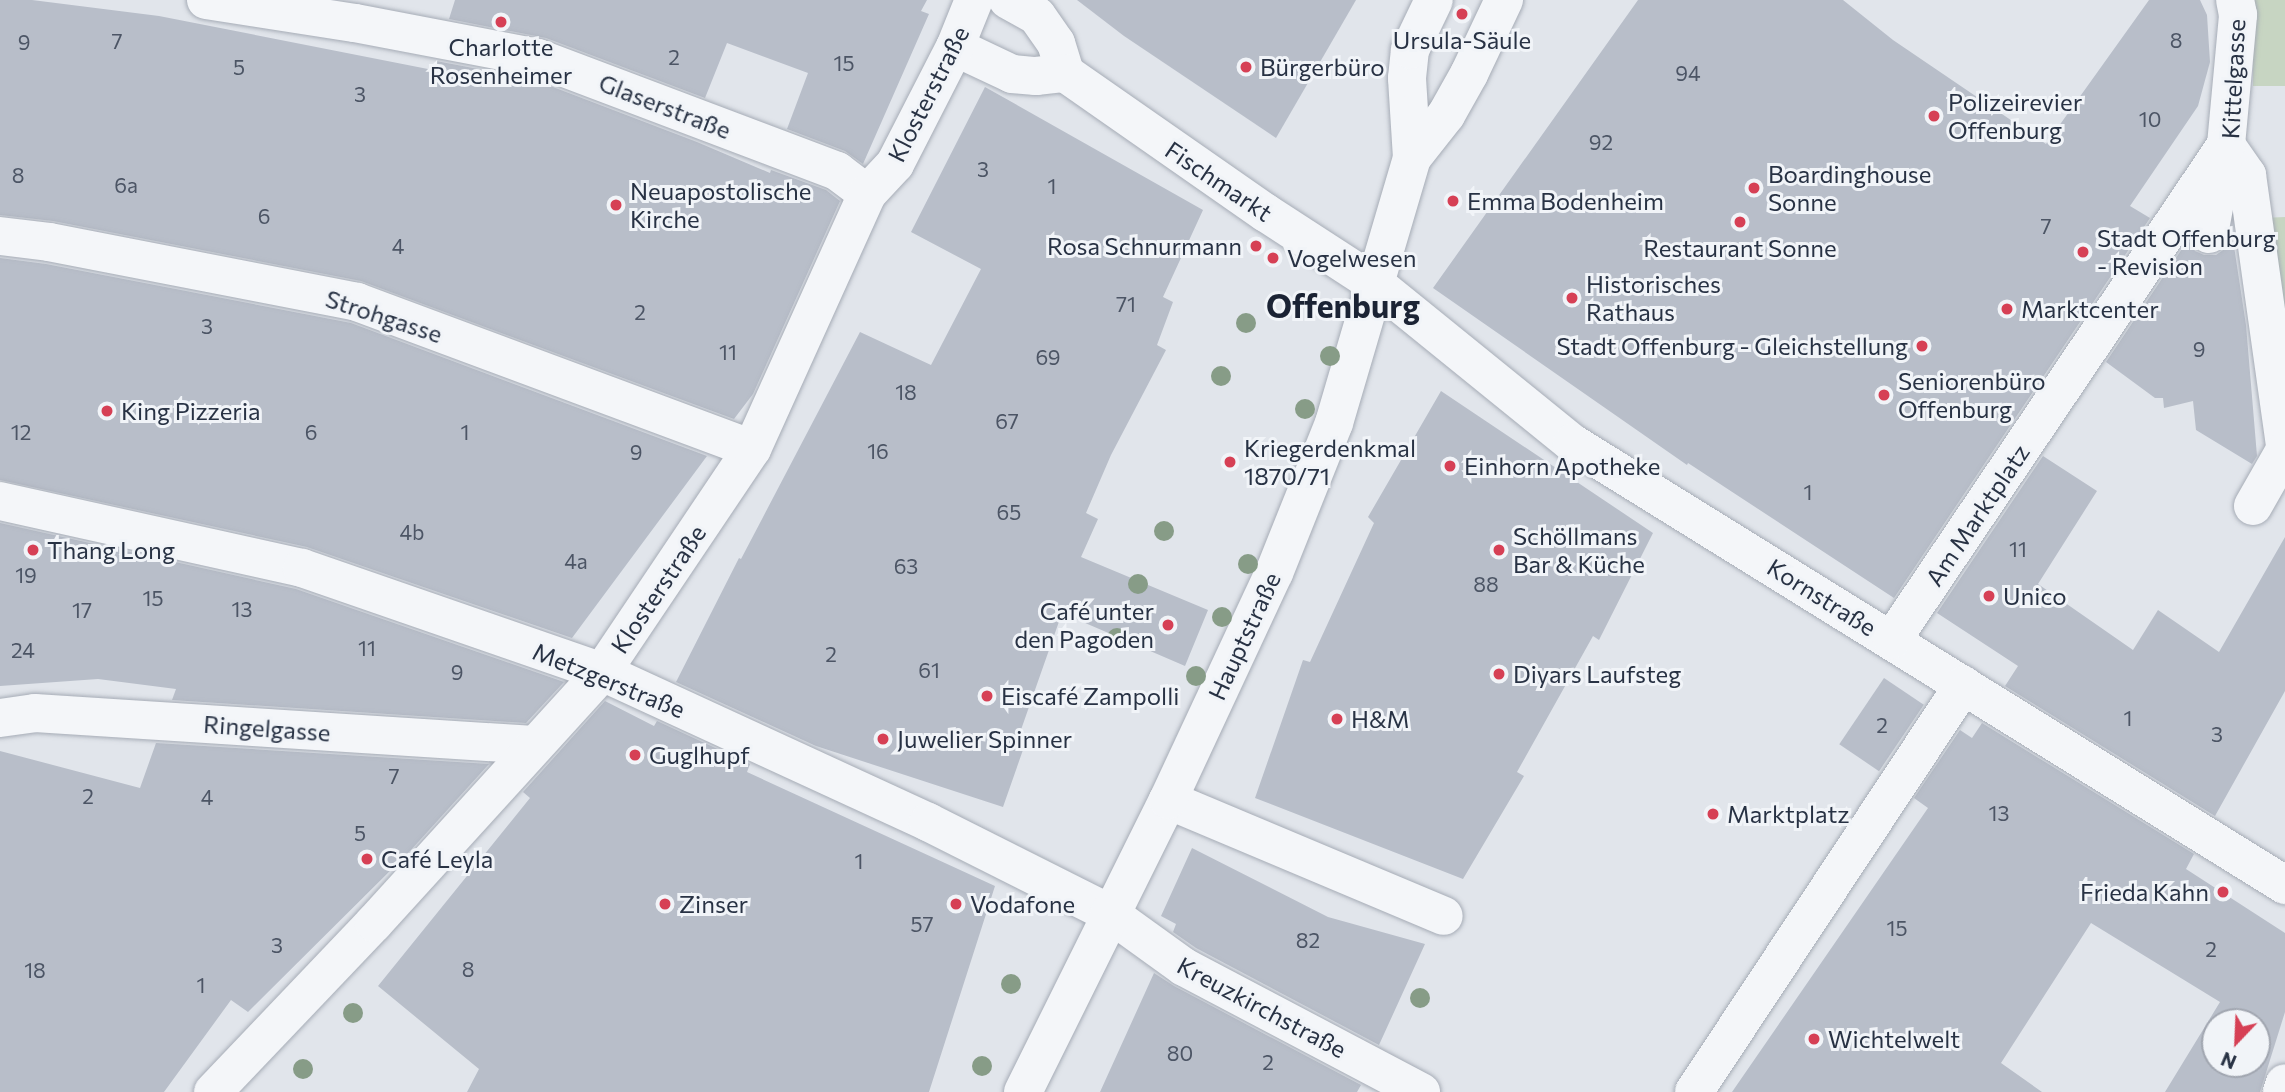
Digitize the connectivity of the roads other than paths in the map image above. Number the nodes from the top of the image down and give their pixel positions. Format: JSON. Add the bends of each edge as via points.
{"nodes":[{"id":1,"x":206,"y":0,"type":"edge"},
{"id":2,"x":974,"y":0,"type":"edge"},
{"id":3,"x":1008,"y":0,"type":"edge"},
{"id":4,"x":1434,"y":0,"type":"edge"},
{"id":5,"x":1504,"y":0,"type":"edge"},
{"id":6,"x":2235,"y":0,"type":"edge"},
{"id":7,"x":955,"y":47,"type":"junction"},
{"id":8,"x":1065,"y":73,"type":"junction"},
{"id":9,"x":2226,"y":145,"type":"junction"},
{"id":10,"x":1412,"y":158,"type":"junction"},
{"id":11,"x":867,"y":194,"type":"junction"},
{"id":12,"x":2209,"y":234,"type":"dead end"},
{"id":13,"x":0,"y":236,"type":"edge"},
{"id":14,"x":1377,"y":285,"type":"junction"},
{"id":15,"x":2285,"y":444,"type":"edge"},
{"id":16,"x":752,"y":449,"type":"junction"},
{"id":17,"x":2285,"y":450,"type":"edge"},
{"id":18,"x":0,"y":501,"type":"edge"},
{"id":19,"x":2253,"y":506,"type":"dead end"},
{"id":20,"x":1892,"y":640,"type":"junction"},
{"id":21,"x":602,"y":672,"type":"junction"},
{"id":22,"x":1962,"y":685,"type":"junction"},
{"id":23,"x":0,"y":718,"type":"edge"},
{"id":24,"x":534,"y":745,"type":"junction"},
{"id":25,"x":1168,"y":800,"type":"junction"},
{"id":26,"x":2285,"y":885,"type":"edge"},
{"id":27,"x":1109,"y":913,"type":"junction"},
{"id":28,"x":1444,"y":916,"type":"dead end"},
{"id":29,"x":2285,"y":1083,"type":"edge"},
{"id":30,"x":213,"y":1092,"type":"edge"},
{"id":31,"x":1023,"y":1092,"type":"edge"},
{"id":32,"x":1421,"y":1092,"type":"edge"},
{"id":33,"x":1694,"y":1092,"type":"edge"},
{"id":34,"x":2282,"y":1092,"type":"edge"}],
"edges":[{"from":1,"to":11,"type":"street","name":"Glaserstraße","via":[[538,58],[837,171]]},
{"from":2,"to":7,"type":"street","name":"Klosterstraße"},
{"from":3,"to":8,"type":"street","via":[[1037,16],[1056,43]]},
{"from":4,"to":10,"type":"street","name":"Hauptstraße","via":[[1410,50],[1407,78]]},
{"from":5,"to":10,"type":"street","name":"Hauptstraße","via":[[1457,94]]},
{"from":6,"to":9,"type":"street","name":"Kittelgasse","via":[[2238,15]]},
{"from":7,"to":8,"type":"street","via":[[1012,74]]},
{"from":7,"to":11,"type":"street","name":"Klosterstraße","via":[[895,164]]},
{"from":8,"to":14,"type":"street","name":"Fischmarkt","via":[[1266,214]]},
{"from":9,"to":12,"type":"street"},
{"from":9,"to":15,"type":"street","name":"Kittelgasse","via":[[2247,175],[2269,290]]},
{"from":9,"to":20,"type":"street","name":"Am Marktplatz"},
{"from":10,"to":14,"type":"street","name":"Hauptstraße"},
{"from":11,"to":16,"type":"street","name":"Klosterstraße"},
{"from":13,"to":16,"type":"street","name":"Strohgasse","via":[[357,302]]},
{"from":14,"to":20,"type":"street","name":"Kornstraße","via":[[1572,443]]},
{"from":14,"to":25,"type":"street","name":"Hauptstraße","via":[[1334,423],[1274,573]]},
{"from":16,"to":21,"type":"street","name":"Klosterstraße"},
{"from":17,"to":19,"type":"street"},
{"from":18,"to":21,"type":"street","name":"Metzgerstraße","via":[[302,568]]},
{"from":20,"to":22,"type":"street","name":"Kornstraße"},
{"from":21,"to":24,"type":"street","name":"Klosterstraße"},
{"from":21,"to":27,"type":"street","name":"Metzgerstraße","via":[[928,822]]},
{"from":22,"to":26,"type":"street","name":"Kornstraße"},
{"from":22,"to":33,"type":"street"},
{"from":23,"to":24,"type":"street","name":"Ringelgasse","via":[[35,713]]},
{"from":24,"to":30,"type":"street","name":"Klosterstraße"},
{"from":25,"to":27,"type":"street","name":"Hauptstraße"},
{"from":25,"to":28,"type":"street"},
{"from":27,"to":31,"type":"street","name":"Hauptstraße"},
{"from":27,"to":32,"type":"street","name":"Kreuzkirchstraße","via":[[1184,967]]},
{"from":29,"to":34,"type":"street"}]}
